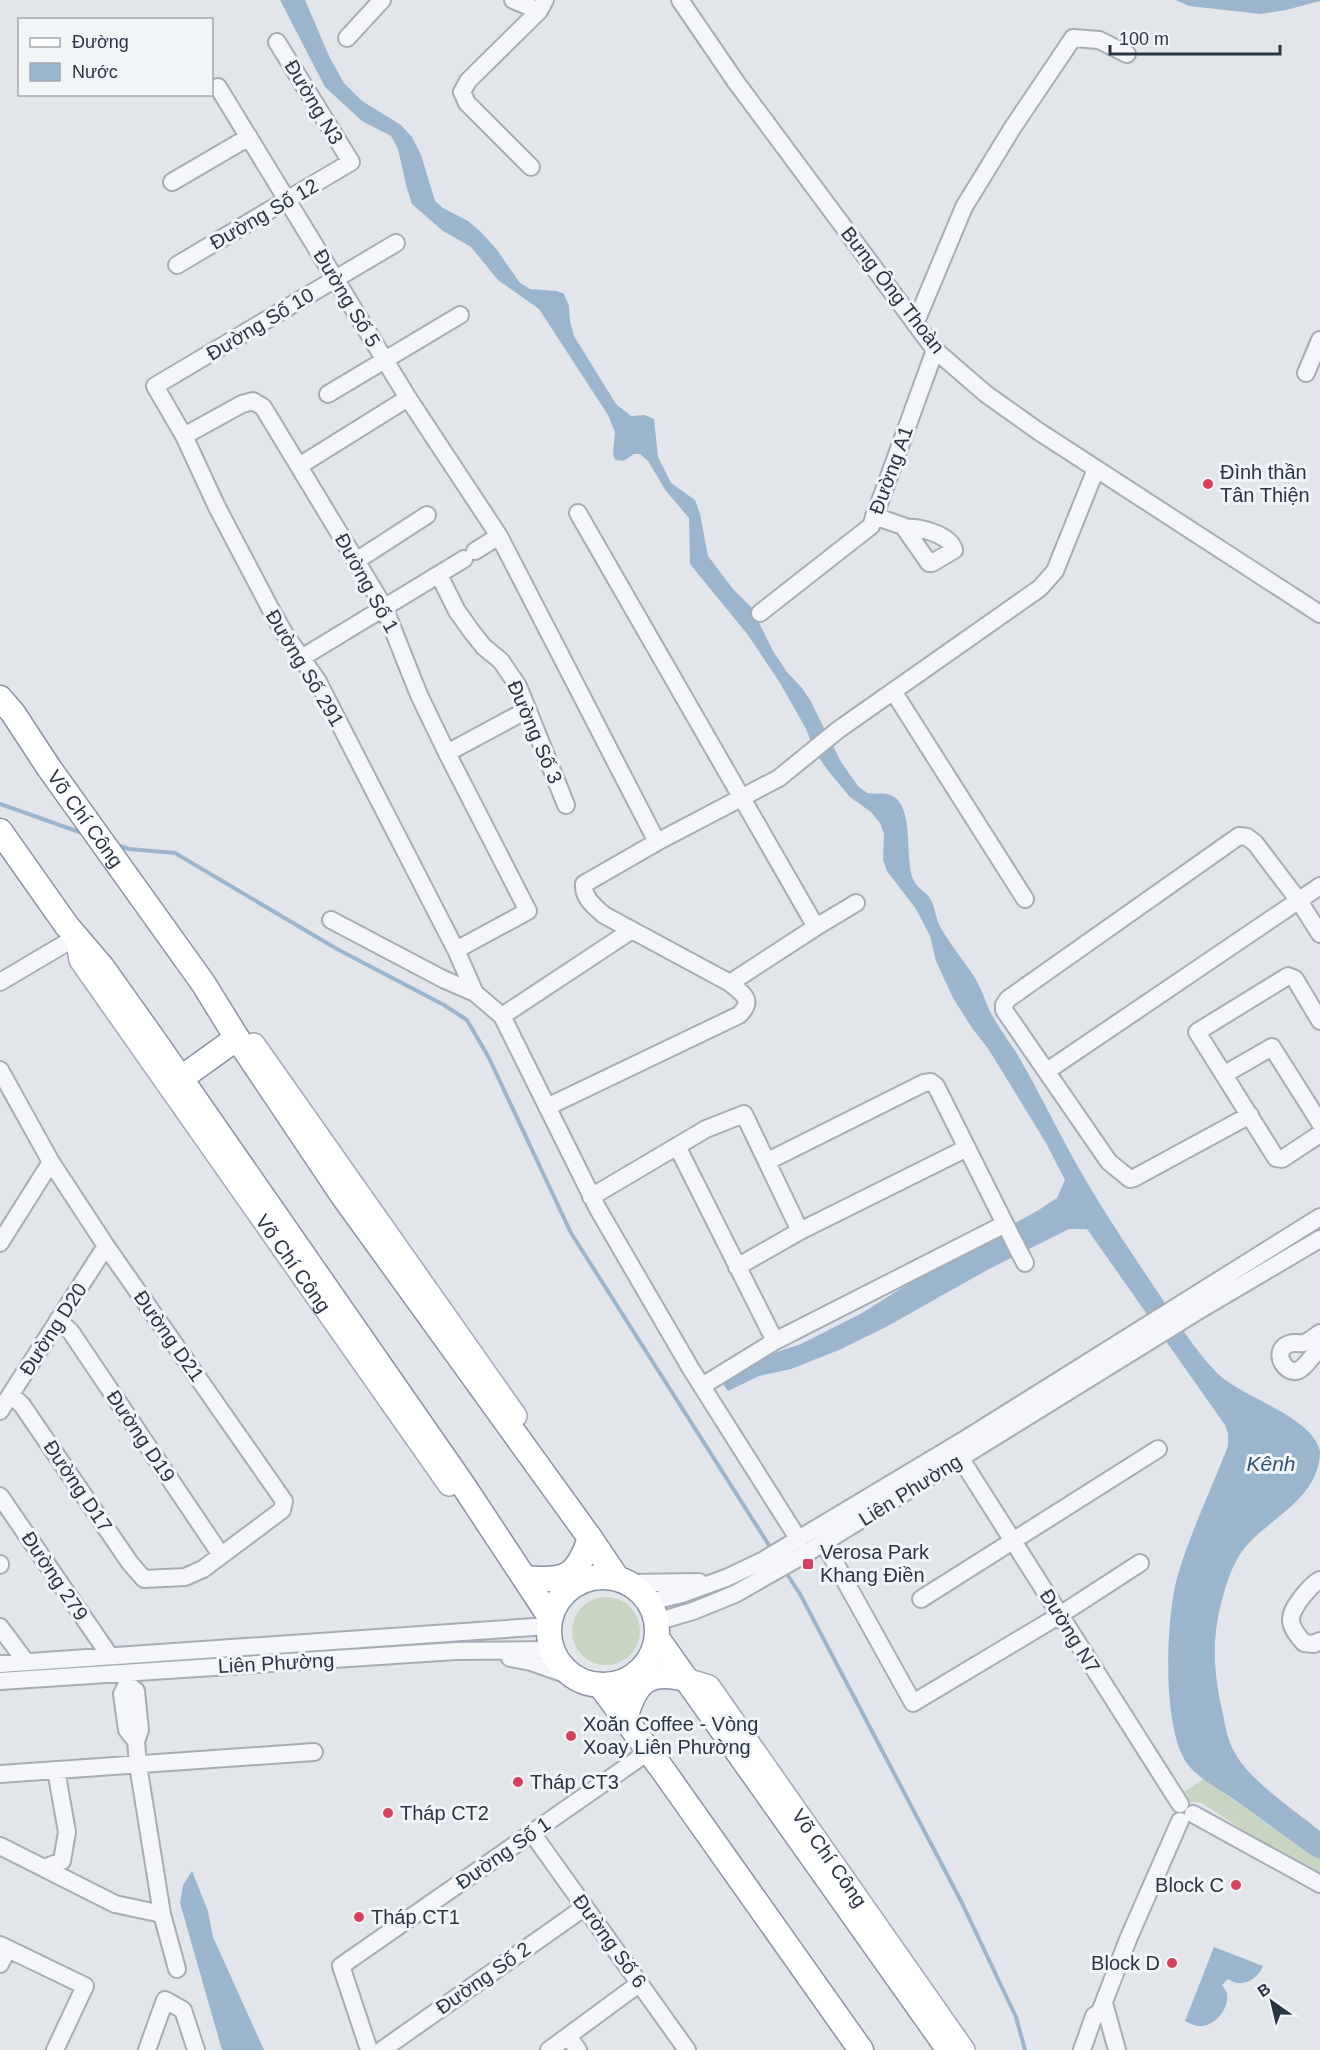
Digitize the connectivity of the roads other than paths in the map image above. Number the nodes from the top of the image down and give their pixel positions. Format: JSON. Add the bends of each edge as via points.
{"nodes":[{"id":1,"x":382,"y":0,"type":"edge"},
{"id":2,"x":513,"y":0,"type":"edge"},
{"id":3,"x":680,"y":0,"type":"edge"},
{"id":4,"x":542,"y":6,"type":"edge"},
{"id":5,"x":347,"y":38,"type":"dead end"},
{"id":6,"x":277,"y":42,"type":"dead end"},
{"id":7,"x":1127,"y":54,"type":"dead end"},
{"id":8,"x":218,"y":87,"type":"dead end"},
{"id":9,"x":249,"y":137,"type":"junction"},
{"id":10,"x":351,"y":162,"type":"joint"},
{"id":11,"x":531,"y":167,"type":"dead end"},
{"id":12,"x":172,"y":182,"type":"dead end"},
{"id":13,"x":288,"y":201,"type":"junction"},
{"id":14,"x":396,"y":243,"type":"dead end"},
{"id":15,"x":177,"y":265,"type":"dead end"},
{"id":16,"x":336,"y":279,"type":"junction"},
{"id":17,"x":460,"y":315,"type":"dead end"},
{"id":18,"x":915,"y":324,"type":"junction"},
{"id":19,"x":1320,"y":340,"type":"edge"},
{"id":20,"x":935,"y":350,"type":"junction"},
{"id":21,"x":385,"y":360,"type":"junction"},
{"id":22,"x":1306,"y":373,"type":"dead end"},
{"id":23,"x":156,"y":386,"type":"joint"},
{"id":24,"x":328,"y":394,"type":"dead end"},
{"id":25,"x":408,"y":398,"type":"junction"},
{"id":26,"x":184,"y":436,"type":"junction"},
{"id":27,"x":299,"y":466,"type":"junction"},
{"id":28,"x":1096,"y":469,"type":"junction"},
{"id":29,"x":578,"y":513,"type":"dead end"},
{"id":30,"x":427,"y":515,"type":"dead end"},
{"id":31,"x":874,"y":516,"type":"junction"},
{"id":32,"x":905,"y":528,"type":"dead end"},
{"id":33,"x":499,"y":537,"type":"junction"},
{"id":34,"x":356,"y":561,"type":"junction"},
{"id":35,"x":439,"y":575,"type":"junction"},
{"id":36,"x":384,"y":607,"type":"junction"},
{"id":37,"x":760,"y":613,"type":"dead end"},
{"id":38,"x":1320,"y":614,"type":"edge"},
{"id":39,"x":303,"y":657,"type":"junction"},
{"id":40,"x":0,"y":688,"type":"edge"},
{"id":41,"x":893,"y":692,"type":"junction"},
{"id":42,"x":7,"y":705,"type":"edge"},
{"id":43,"x":527,"y":710,"type":"junction"},
{"id":44,"x":447,"y":753,"type":"junction"},
{"id":45,"x":742,"y":799,"type":"junction"},
{"id":46,"x":566,"y":805,"type":"dead end"},
{"id":47,"x":0,"y":831,"type":"edge"},
{"id":48,"x":657,"y":842,"type":"junction"},
{"id":49,"x":1320,"y":886,"type":"edge"},
{"id":50,"x":1025,"y":899,"type":"dead end"},
{"id":51,"x":1299,"y":901,"type":"junction"},
{"id":52,"x":856,"y":903,"type":"dead end"},
{"id":53,"x":331,"y":920,"type":"dead end"},
{"id":54,"x":816,"y":927,"type":"junction"},
{"id":55,"x":632,"y":930,"type":"junction"},
{"id":56,"x":1320,"y":934,"type":"edge"},
{"id":57,"x":76,"y":937,"type":"junction"},
{"id":58,"x":456,"y":950,"type":"junction"},
{"id":59,"x":0,"y":982,"type":"edge"},
{"id":60,"x":203,"y":983,"type":"junction"},
{"id":61,"x":730,"y":983,"type":"junction"},
{"id":62,"x":475,"y":993,"type":"junction"},
{"id":63,"x":502,"y":1017,"type":"junction"},
{"id":64,"x":1320,"y":1021,"type":"edge"},
{"id":65,"x":237,"y":1038,"type":"junction"},
{"id":66,"x":1047,"y":1071,"type":"junction"},
{"id":67,"x":1225,"y":1074,"type":"junction"},
{"id":68,"x":180,"y":1079,"type":"junction"},
{"id":69,"x":2,"y":1084,"type":"edge"},
{"id":70,"x":547,"y":1107,"type":"junction"},
{"id":71,"x":1250,"y":1115,"type":"junction"},
{"id":72,"x":1320,"y":1123,"type":"edge"},
{"id":73,"x":1320,"y":1134,"type":"edge"},
{"id":74,"x":677,"y":1146,"type":"junction"},
{"id":75,"x":967,"y":1148,"type":"junction"},
{"id":76,"x":768,"y":1161,"type":"junction"},
{"id":77,"x":51,"y":1162,"type":"junction"},
{"id":78,"x":591,"y":1197,"type":"junction"},
{"id":79,"x":1320,"y":1217,"type":"edge"},
{"id":80,"x":1006,"y":1226,"type":"junction"},
{"id":81,"x":800,"y":1232,"type":"junction"},
{"id":82,"x":1320,"y":1239,"type":"edge"},
{"id":83,"x":0,"y":1244,"type":"edge"},
{"id":84,"x":106,"y":1246,"type":"junction"},
{"id":85,"x":1023,"y":1258,"type":"dead end"},
{"id":86,"x":737,"y":1267,"type":"junction"},
{"id":87,"x":1192,"y":1305,"type":"junction"},
{"id":88,"x":58,"y":1320,"type":"junction"},
{"id":89,"x":1149,"y":1332,"type":"junction"},
{"id":90,"x":1320,"y":1333,"type":"edge"},
{"id":91,"x":775,"y":1341,"type":"junction"},
{"id":92,"x":1320,"y":1350,"type":"edge"},
{"id":93,"x":702,"y":1386,"type":"junction"},
{"id":94,"x":11,"y":1395,"type":"junction"},
{"id":95,"x":0,"y":1411,"type":"edge"},
{"id":96,"x":1158,"y":1449,"type":"dead end"},
{"id":97,"x":961,"y":1459,"type":"junction"},
{"id":98,"x":0,"y":1496,"type":"edge"},
{"id":99,"x":590,"y":1538,"type":"junction"},
{"id":100,"x":1012,"y":1539,"type":"junction"},
{"id":101,"x":824,"y":1544,"type":"junction"},
{"id":102,"x":803,"y":1547,"type":"junction"},
{"id":103,"x":221,"y":1556,"type":"junction"},
{"id":104,"x":1140,"y":1563,"type":"dead end"},
{"id":105,"x":767,"y":1568,"type":"junction"},
{"id":106,"x":618,"y":1576,"type":"junction"},
{"id":107,"x":525,"y":1578,"type":"junction"},
{"id":108,"x":726,"y":1578,"type":"junction"},
{"id":109,"x":1320,"y":1580,"type":"edge"},
{"id":110,"x":921,"y":1599,"type":"dead end"},
{"id":111,"x":1060,"y":1615,"type":"junction"},
{"id":112,"x":549,"y":1625,"type":"junction"},
{"id":113,"x":0,"y":1627,"type":"edge"},
{"id":114,"x":657,"y":1628,"type":"junction"},
{"id":115,"x":1320,"y":1641,"type":"edge"},
{"id":116,"x":456,"y":1651,"type":"junction"},
{"id":117,"x":116,"y":1656,"type":"junction"},
{"id":118,"x":26,"y":1662,"type":"junction"},
{"id":119,"x":0,"y":1664,"type":"edge"},
{"id":120,"x":571,"y":1676,"type":"junction"},
{"id":121,"x":126,"y":1679,"type":"junction"},
{"id":122,"x":686,"y":1679,"type":"junction"},
{"id":123,"x":0,"y":1681,"type":"edge"},
{"id":124,"x":604,"y":1690,"type":"junction"},
{"id":125,"x":625,"y":1719,"type":"junction"},
{"id":126,"x":314,"y":1752,"type":"dead end"},
{"id":127,"x":648,"y":1752,"type":"junction"},
{"id":128,"x":138,"y":1765,"type":"junction"},
{"id":129,"x":56,"y":1770,"type":"junction"},
{"id":130,"x":0,"y":1774,"type":"edge"},
{"id":131,"x":1184,"y":1813,"type":"junction"},
{"id":132,"x":532,"y":1833,"type":"junction"},
{"id":133,"x":0,"y":1846,"type":"edge"},
{"id":134,"x":44,"y":1868,"type":"junction"},
{"id":135,"x":1320,"y":1884,"type":"edge"},
{"id":136,"x":585,"y":1907,"type":"junction"},
{"id":137,"x":757,"y":1912,"type":"junction"},
{"id":138,"x":162,"y":1914,"type":"junction"},
{"id":139,"x":4,"y":1947,"type":"edge"},
{"id":140,"x":0,"y":1965,"type":"edge"},
{"id":141,"x":177,"y":1969,"type":"dead end"},
{"id":142,"x":640,"y":1983,"type":"junction"},
{"id":143,"x":1102,"y":2007,"type":"junction"},
{"id":144,"x":573,"y":2043,"type":"edge"},
{"id":145,"x":55,"y":2050,"type":"edge"},
{"id":146,"x":147,"y":2050,"type":"edge"},
{"id":147,"x":196,"y":2050,"type":"edge"},
{"id":148,"x":369,"y":2050,"type":"edge"},
{"id":149,"x":382,"y":2050,"type":"edge"},
{"id":150,"x":549,"y":2050,"type":"edge"},
{"id":151,"x":687,"y":2050,"type":"edge"},
{"id":152,"x":848,"y":2050,"type":"edge"},
{"id":153,"x":861,"y":2050,"type":"edge"},
{"id":154,"x":949,"y":2050,"type":"edge"},
{"id":155,"x":964,"y":2050,"type":"edge"},
{"id":156,"x":1082,"y":2050,"type":"edge"},
{"id":157,"x":1092,"y":2050,"type":"edge"},
{"id":158,"x":1117,"y":2050,"type":"edge"}],
"edges":[{"from":1,"to":5,"type":"street"},
{"from":2,"to":4,"type":"street"},
{"from":3,"to":18,"type":"street","name":"Bưng Ông Thoàn"},
{"from":4,"to":11,"type":"street","via":[[468,81],[462,92],[467,103]]},
{"from":6,"to":10,"type":"street","name":"Đường N3"},
{"from":7,"to":18,"type":"street","via":[[1099,40],[1073,38],[964,207]]},
{"from":8,"to":9,"type":"street","name":"Đường Số 5"},
{"from":9,"to":12,"type":"street"},
{"from":9,"to":13,"type":"street","name":"Đường Số 5"},
{"from":10,"to":13,"type":"street","name":"Đường Số 12"},
{"from":13,"to":15,"type":"street","name":"Đường Số 12"},
{"from":13,"to":16,"type":"street","name":"Đường Số 5"},
{"from":14,"to":16,"type":"street","name":"Đường Số 10"},
{"from":16,"to":21,"type":"street","name":"Đường Số 5"},
{"from":16,"to":23,"type":"street","name":"Đường Số 10"},
{"from":17,"to":21,"type":"street"},
{"from":18,"to":20,"type":"street","name":"Bưng Ông Thoàn"},
{"from":19,"to":22,"type":"street"},
{"from":20,"to":28,"type":"street","name":"Bưng Ông Thoàn","via":[[986,394]]},
{"from":20,"to":31,"type":"street","name":"Đường A1"},
{"from":21,"to":24,"type":"street"},
{"from":21,"to":25,"type":"street","name":"Đường Số 5"},
{"from":23,"to":26,"type":"street","name":"Đường Số 291"},
{"from":25,"to":27,"type":"street"},
{"from":25,"to":33,"type":"street","name":"Đường Số 5"},
{"from":26,"to":27,"type":"street","name":"Đường Số 1","via":[[252,401],[263,407]]},
{"from":26,"to":39,"type":"street","name":"Đường Số 291","via":[[270,608]]},
{"from":27,"to":34,"type":"street","name":"Đường Số 1"},
{"from":28,"to":38,"type":"street","name":"Bưng Ông Thoàn"},
{"from":28,"to":41,"type":"street","via":[[1055,572],[1040,588]]},
{"from":29,"to":45,"type":"street"},
{"from":30,"to":34,"type":"street"},
{"from":31,"to":32,"type":"street"},
{"from":31,"to":37,"type":"street","name":"Đường A1","via":[[871,526]]},
{"from":33,"to":35,"type":"street"},
{"from":33,"to":48,"type":"street","name":"Đường Số 5"},
{"from":34,"to":36,"type":"street","name":"Đường Số 1"},
{"from":35,"to":36,"type":"street"},
{"from":35,"to":43,"type":"street","name":"Đường Số 3","via":[[472,632],[510,672]]},
{"from":36,"to":39,"type":"street"},
{"from":36,"to":44,"type":"street","name":"Đường Số 1"},
{"from":39,"to":58,"type":"street","name":"Đường Số 291"},
{"from":40,"to":42,"type":"main road","name":"Võ Chí Công"},
{"from":41,"to":45,"type":"street","via":[[779,778]]},
{"from":41,"to":50,"type":"street"},
{"from":42,"to":60,"type":"highway","name":"Võ Chí Công"},
{"from":43,"to":44,"type":"street"},
{"from":43,"to":46,"type":"street","name":"Đường Số 3"},
{"from":44,"to":58,"type":"street","name":"Đường Số 1","via":[[528,911]]},
{"from":45,"to":48,"type":"street"},
{"from":45,"to":54,"type":"street"},
{"from":47,"to":57,"type":"highway","name":"Võ Chí Công"},
{"from":48,"to":55,"type":"street","via":[[584,884],[583,892],[590,902],[604,915]]},
{"from":49,"to":51,"type":"street"},
{"from":51,"to":56,"type":"street"},
{"from":51,"to":66,"type":"street"},
{"from":51,"to":66,"type":"street","via":[[1255,843],[1239,836],[1008,999],[1004,1010]]},
{"from":52,"to":54,"type":"street"},
{"from":53,"to":62,"type":"street"},
{"from":54,"to":61,"type":"street"},
{"from":55,"to":61,"type":"street"},
{"from":55,"to":63,"type":"street"},
{"from":57,"to":59,"type":"street"},
{"from":57,"to":68,"type":"highway","name":"Võ Chí Công","via":[[102,967]]},
{"from":57,"to":107,"type":"main road","name":"Võ Chí Công","via":[[80,960],[506,1569]]},
{"from":58,"to":62,"type":"street","name":"Đường Số 291"},
{"from":60,"to":65,"type":"highway","name":"Võ Chí Công"},
{"from":60,"to":99,"type":"main road","name":"Võ Chí Công","via":[[218,992],[587,1518]]},
{"from":61,"to":70,"type":"street","via":[[746,998],[745,1010],[739,1015]]},
{"from":62,"to":63,"type":"street"},
{"from":63,"to":70,"type":"street"},
{"from":64,"to":67,"type":"street","via":[[1294,979],[1288,976],[1197,1032]]},
{"from":65,"to":68,"type":"highway"},
{"from":65,"to":99,"type":"highway","name":"Võ Chí Công","via":[[343,1196]]},
{"from":66,"to":71,"type":"street","via":[[1109,1162],[1130,1179]]},
{"from":67,"to":71,"type":"street"},
{"from":67,"to":72,"type":"street","via":[[1272,1047]]},
{"from":68,"to":107,"type":"highway","name":"Võ Chí Công"},
{"from":69,"to":77,"type":"street","name":"Đường D21"},
{"from":70,"to":78,"type":"street"},
{"from":71,"to":73,"type":"street","via":[[1279,1160]]},
{"from":74,"to":76,"type":"street","via":[[744,1114]]},
{"from":74,"to":78,"type":"street"},
{"from":74,"to":86,"type":"street"},
{"from":75,"to":76,"type":"street","via":[[931,1082]]},
{"from":75,"to":80,"type":"street"},
{"from":75,"to":81,"type":"street"},
{"from":76,"to":81,"type":"street"},
{"from":77,"to":83,"type":"street"},
{"from":77,"to":84,"type":"street","name":"Đường D21"},
{"from":78,"to":93,"type":"street"},
{"from":79,"to":87,"type":"street"},
{"from":80,"to":85,"type":"street"},
{"from":80,"to":91,"type":"street"},
{"from":81,"to":86,"type":"street"},
{"from":82,"to":87,"type":"street"},
{"from":84,"to":88,"type":"street","name":"Đường D20"},
{"from":84,"to":103,"type":"street","name":"Đường D21","via":[[284,1501],[282,1510]]},
{"from":86,"to":91,"type":"street"},
{"from":87,"to":89,"type":"street"},
{"from":88,"to":94,"type":"street","name":"Đường D20"},
{"from":88,"to":103,"type":"street","name":"Đường D19","via":[[71,1332]]},
{"from":89,"to":97,"type":"street","name":"Liên Phường"},
{"from":89,"to":102,"type":"street","name":"Liên Phường","via":[[968,1438]]},
{"from":90,"to":92,"type":"street","via":[[1306,1342],[1286,1346],[1280,1357],[1286,1367],[1297,1371]]},
{"from":91,"to":93,"type":"street"},
{"from":93,"to":102,"type":"street"},
{"from":94,"to":95,"type":"street","name":"Đường D20"},
{"from":94,"to":103,"type":"street","name":"Đường D17","via":[[22,1405],[144,1579],[185,1577]]},
{"from":96,"to":100,"type":"street"},
{"from":97,"to":100,"type":"street","name":"Đường N7"},
{"from":97,"to":101,"type":"street","name":"Liên Phường"},
{"from":98,"to":117,"type":"street","name":"Đường 279"},
{"from":99,"to":106,"type":"highway","name":"Võ Chí Công"},
{"from":99,"to":107,"type":"highway","via":[[582,1561],[569,1573],[549,1580]]},
{"from":100,"to":110,"type":"street"},
{"from":100,"to":111,"type":"street","name":"Đường N7"},
{"from":101,"to":102,"type":"street","name":"Liên Phường"},
{"from":101,"to":111,"type":"street","via":[[913,1703]]},
{"from":102,"to":105,"type":"street","name":"Liên Phường"},
{"from":104,"to":111,"type":"street"},
{"from":105,"to":108,"type":"street","name":"Liên Phường"},
{"from":105,"to":114,"type":"street","name":"Liên Phường","via":[[735,1594]]},
{"from":106,"to":108,"type":"street","via":[[694,1583]]},
{"from":106,"to":112,"type":"highway","via":[[576,1584],[557,1602]]},
{"from":106,"to":114,"type":"highway","via":[[640,1591]]},
{"from":107,"to":112,"type":"highway","name":"Võ Chí Công"},
{"from":108,"to":114,"type":"street","name":"Liên Phường","via":[[682,1594]]},
{"from":109,"to":115,"type":"street","via":[[1292,1610],[1290,1622],[1304,1643]]},
{"from":111,"to":131,"type":"street","name":"Đường N7"},
{"from":112,"to":116,"type":"street","name":"Liên Phường"},
{"from":112,"to":117,"type":"street","name":"Liên Phường"},
{"from":112,"to":120,"type":"highway","via":[[560,1665]]},
{"from":113,"to":118,"type":"street"},
{"from":114,"to":122,"type":"highway","name":"Võ Chí Công"},
{"from":114,"to":124,"type":"highway","via":[[657,1666],[625,1689]]},
{"from":116,"to":120,"type":"street","via":[[513,1658]]},
{"from":116,"to":121,"type":"street","name":"Liên Phường"},
{"from":117,"to":118,"type":"street","name":"Liên Phường"},
{"from":117,"to":121,"type":"street"},
{"from":118,"to":119,"type":"street","name":"Liên Phường"},
{"from":120,"to":124,"type":"highway"},
{"from":121,"to":123,"type":"street","name":"Liên Phường","via":[[114,1672]]},
{"from":121,"to":128,"type":"street","via":[[136,1691]]},
{"from":122,"to":125,"type":"highway","via":[[657,1675],[646,1682],[631,1698]]},
{"from":122,"to":154,"type":"highway","name":"Võ Chí Công"},
{"from":122,"to":155,"type":"main road","name":"Võ Chí Công","via":[[710,1686]]},
{"from":124,"to":125,"type":"highway"},
{"from":125,"to":127,"type":"highway"},
{"from":126,"to":128,"type":"street"},
{"from":127,"to":132,"type":"street","name":"Đường Số 1"},
{"from":127,"to":137,"type":"highway"},
{"from":128,"to":129,"type":"street"},
{"from":128,"to":138,"type":"street"},
{"from":129,"to":130,"type":"street"},
{"from":129,"to":134,"type":"street","via":[[67,1832],[62,1861]]},
{"from":131,"to":135,"type":"street"},
{"from":131,"to":143,"type":"street"},
{"from":132,"to":136,"type":"street","name":"Đường Số 6"},
{"from":132,"to":148,"type":"street","name":"Đường Số 1","via":[[341,1966]]},
{"from":133,"to":134,"type":"street"},
{"from":134,"to":138,"type":"street","via":[[115,1904]]},
{"from":136,"to":142,"type":"street","name":"Đường Số 6"},
{"from":136,"to":149,"type":"street","name":"Đường Số 2"},
{"from":137,"to":152,"type":"main road"},
{"from":137,"to":153,"type":"highway"},
{"from":138,"to":141,"type":"street"},
{"from":139,"to":140,"type":"street"},
{"from":139,"to":145,"type":"street","via":[[86,1986]]},
{"from":142,"to":144,"type":"street"},
{"from":142,"to":151,"type":"street","name":"Đường Số 6"},
{"from":143,"to":156,"type":"street","via":[[1094,2016]]},
{"from":143,"to":157,"type":"street"},
{"from":143,"to":158,"type":"street"},
{"from":144,"to":150,"type":"street"},
{"from":146,"to":147,"type":"street","via":[[165,2000],[183,2010]]}]}
